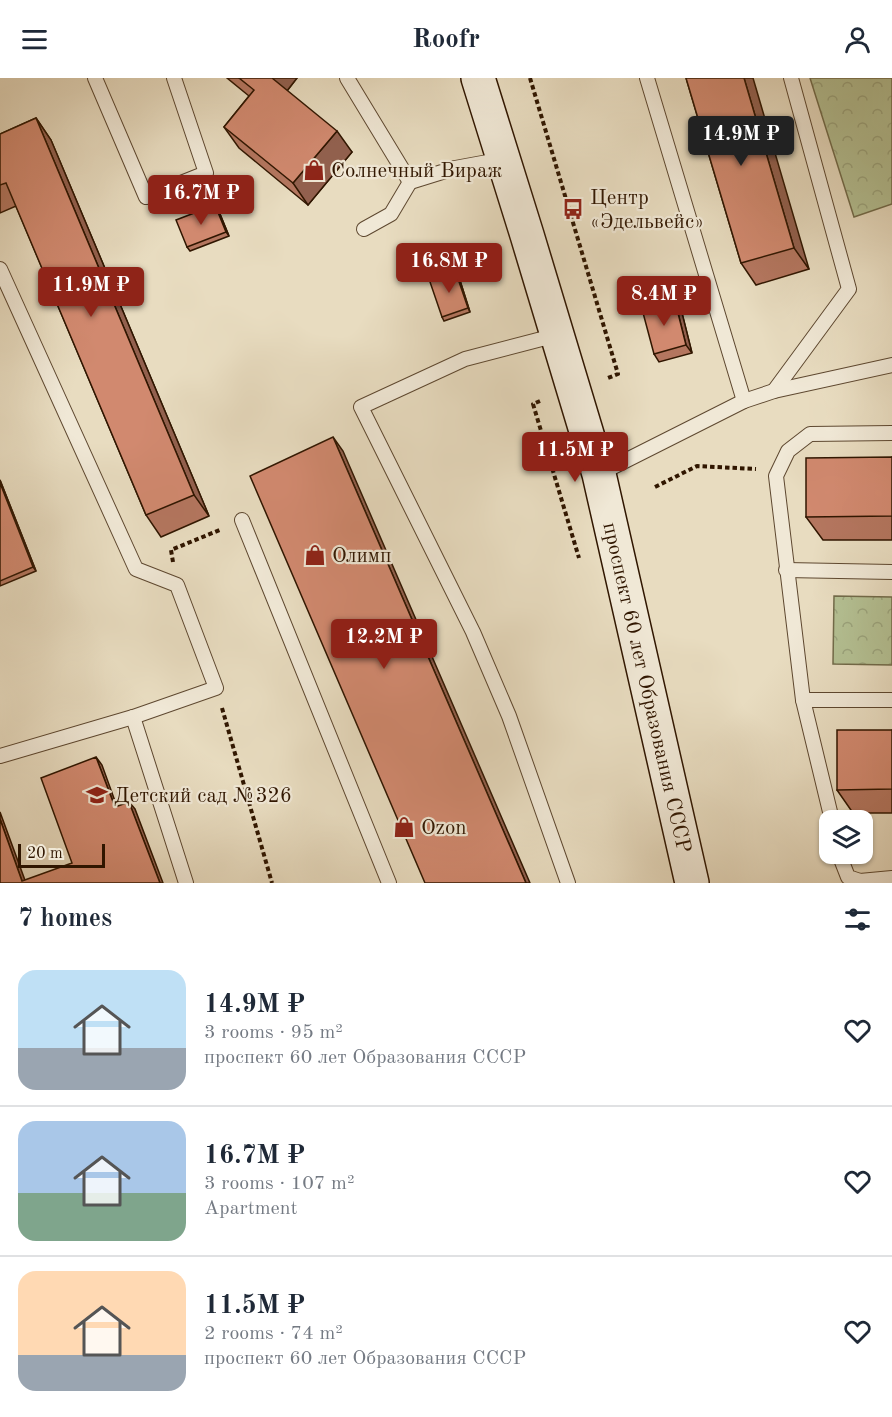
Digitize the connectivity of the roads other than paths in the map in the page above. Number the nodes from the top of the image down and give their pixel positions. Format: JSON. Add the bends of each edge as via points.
{"nodes":[{"id":1,"x":95,"y":78,"type":"edge"},
{"id":2,"x":174,"y":78,"type":"edge"},
{"id":3,"x":347,"y":78,"type":"edge"},
{"id":4,"x":478,"y":78,"type":"edge"},
{"id":5,"x":647,"y":78,"type":"edge"},
{"id":6,"x":791,"y":78,"type":"edge"},
{"id":7,"x":504,"y":159,"type":"junction"},
{"id":8,"x":410,"y":182,"type":"junction"},
{"id":9,"x":364,"y":229,"type":"dead end"},
{"id":10,"x":0,"y":269,"type":"edge"},
{"id":11,"x":556,"y":335,"type":"junction"},
{"id":12,"x":892,"y":365,"type":"edge"},
{"id":13,"x":774,"y":391,"type":"junction"},
{"id":14,"x":744,"y":401,"type":"junction"},
{"id":15,"x":892,"y":433,"type":"edge"},
{"id":16,"x":598,"y":474,"type":"junction"},
{"id":17,"x":242,"y":520,"type":"road end"},
{"id":18,"x":786,"y":570,"type":"junction"},
{"id":19,"x":892,"y":572,"type":"edge"},
{"id":20,"x":803,"y":700,"type":"junction"},
{"id":21,"x":892,"y":700,"type":"edge"},
{"id":22,"x":133,"y":717,"type":"junction"},
{"id":23,"x":0,"y":756,"type":"edge"},
{"id":24,"x":829,"y":810,"type":"edge"},
{"id":25,"x":843,"y":864,"type":"edge"},
{"id":26,"x":892,"y":878,"type":"edge"},
{"id":27,"x":186,"y":883,"type":"edge"},
{"id":28,"x":389,"y":883,"type":"edge"},
{"id":29,"x":568,"y":883,"type":"edge"},
{"id":30,"x":692,"y":883,"type":"edge"}],
"edges":[{"from":1,"to":2,"type":"lane","via":[[146,197],[206,173]]},
{"from":3,"to":8,"type":"lane"},
{"from":4,"to":7,"type":"main road","name":"проспект 60 лет Образования СССР"},
{"from":5,"to":14,"type":"lane"},
{"from":6,"to":13,"type":"lane","via":[[849,289]]},
{"from":7,"to":8,"type":"lane"},
{"from":7,"to":11,"type":"main road","name":"проспект 60 лет Образования СССР"},
{"from":8,"to":9,"type":"lane","via":[[391,214]]},
{"from":10,"to":22,"type":"lane","via":[[136,568],[177,585],[216,688]]},
{"from":11,"to":16,"type":"main road","name":"проспект 60 лет Образования СССР"},
{"from":11,"to":29,"type":"lane","via":[[465,359],[361,407],[474,632],[509,716]]},
{"from":12,"to":13,"type":"lane"},
{"from":13,"to":14,"type":"lane"},
{"from":14,"to":16,"type":"lane"},
{"from":15,"to":18,"type":"lane","via":[[810,435],[788,451],[776,476]]},
{"from":16,"to":30,"type":"main road","name":"проспект 60 лет Образования СССР"},
{"from":17,"to":28,"type":"lane"},
{"from":18,"to":19,"type":"lane"},
{"from":18,"to":20,"type":"lane"},
{"from":20,"to":21,"type":"lane"},
{"from":20,"to":24,"type":"lane"},
{"from":22,"to":23,"type":"lane"},
{"from":22,"to":27,"type":"lane"},
{"from":25,"to":26,"type":"lane","via":[[848,877],[860,881]]}]}
